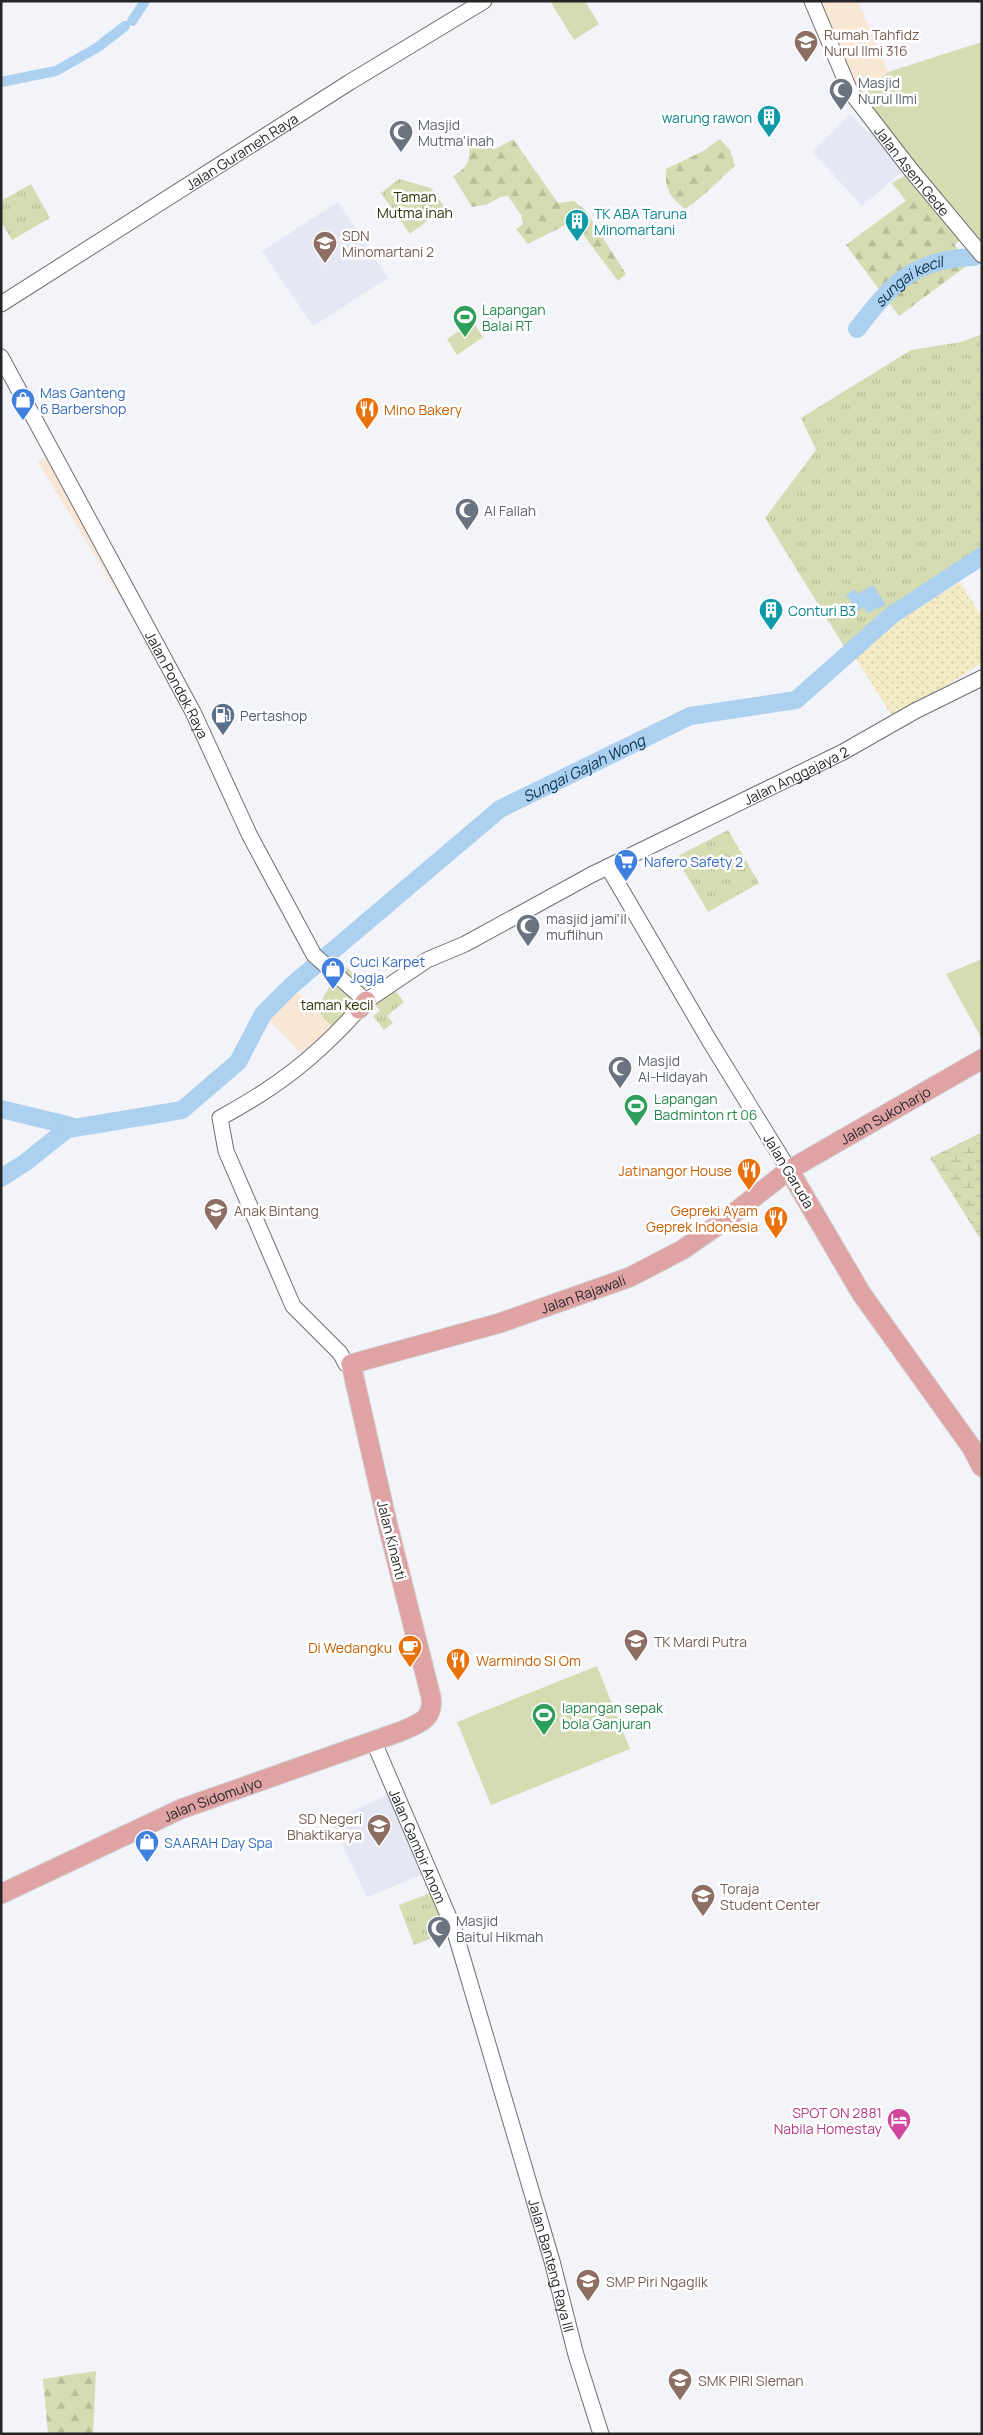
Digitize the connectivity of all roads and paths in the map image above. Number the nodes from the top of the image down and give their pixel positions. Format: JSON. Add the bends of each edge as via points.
{"nodes":[{"id":1,"x":484,"y":1,"type":"edge"},
{"id":2,"x":812,"y":1,"type":"edge"},
{"id":3,"x":982,"y":255,"type":"edge"},
{"id":4,"x":1,"y":304,"type":"edge"},
{"id":5,"x":1,"y":357,"type":"edge"},
{"id":6,"x":982,"y":678,"type":"edge"},
{"id":7,"x":608,"y":867,"type":"junction"},
{"id":8,"x":362,"y":1005,"type":"junction"},
{"id":9,"x":982,"y":1059,"type":"edge"},
{"id":10,"x":789,"y":1170,"type":"junction"},
{"id":11,"x":351,"y":1364,"type":"junction"},
{"id":12,"x":982,"y":1467,"type":"edge"},
{"id":13,"x":430,"y":1715,"type":"joint"},
{"id":14,"x":373,"y":1740,"type":"junction"},
{"id":15,"x":1,"y":1894,"type":"edge"},
{"id":16,"x":504,"y":2096,"type":"joint"},
{"id":17,"x":601,"y":2434,"type":"edge"}],
"edges":[{"from":1,"to":4,"type":"street","name":"Jalan Gurameh Raya","via":[[350,82]]},
{"from":2,"to":3,"type":"street","name":"Jalan Asem Gede","via":[[850,91]]},
{"from":5,"to":8,"type":"street","name":"Jalan Pondok Raya","via":[[190,707],[250,836],[314,955]]},
{"from":6,"to":7,"type":"street","name":"Jalan Anggajaya 2","via":[[844,752]]},
{"from":7,"to":8,"type":"street","name":"Jalan Anggajaya 2","via":[[465,944],[427,960]]},
{"from":7,"to":10,"type":"street","name":"Jalan Garuda"},
{"from":8,"to":11,"type":"street","name":"Jalan Anggajaya 2","via":[[297,1070],[220,1118],[226,1151],[293,1306],[340,1353],[346,1364]]},
{"from":9,"to":10,"type":"main road","name":"Jalan Sukoharjo"},
{"from":10,"to":11,"type":"main road","name":"Jalan Rajawali","via":[[682,1250],[630,1277],[500,1323]]},
{"from":10,"to":12,"type":"main road","name":"Jalan Garuda","via":[[862,1293],[972,1448]]},
{"from":11,"to":13,"type":"main road","name":"Jalan Kinanti","via":[[431,1697]]},
{"from":13,"to":14,"type":"main road","name":"Jalan Sidomulyo","via":[[421,1723]]},
{"from":14,"to":15,"type":"main road","name":"Jalan Sidomulyo","via":[[181,1809]]},
{"from":14,"to":16,"type":"street","name":"Jalan Gambir Anom","via":[[454,1929]]},
{"from":16,"to":17,"type":"street","name":"Jalan Banteng Raya III"}]}
